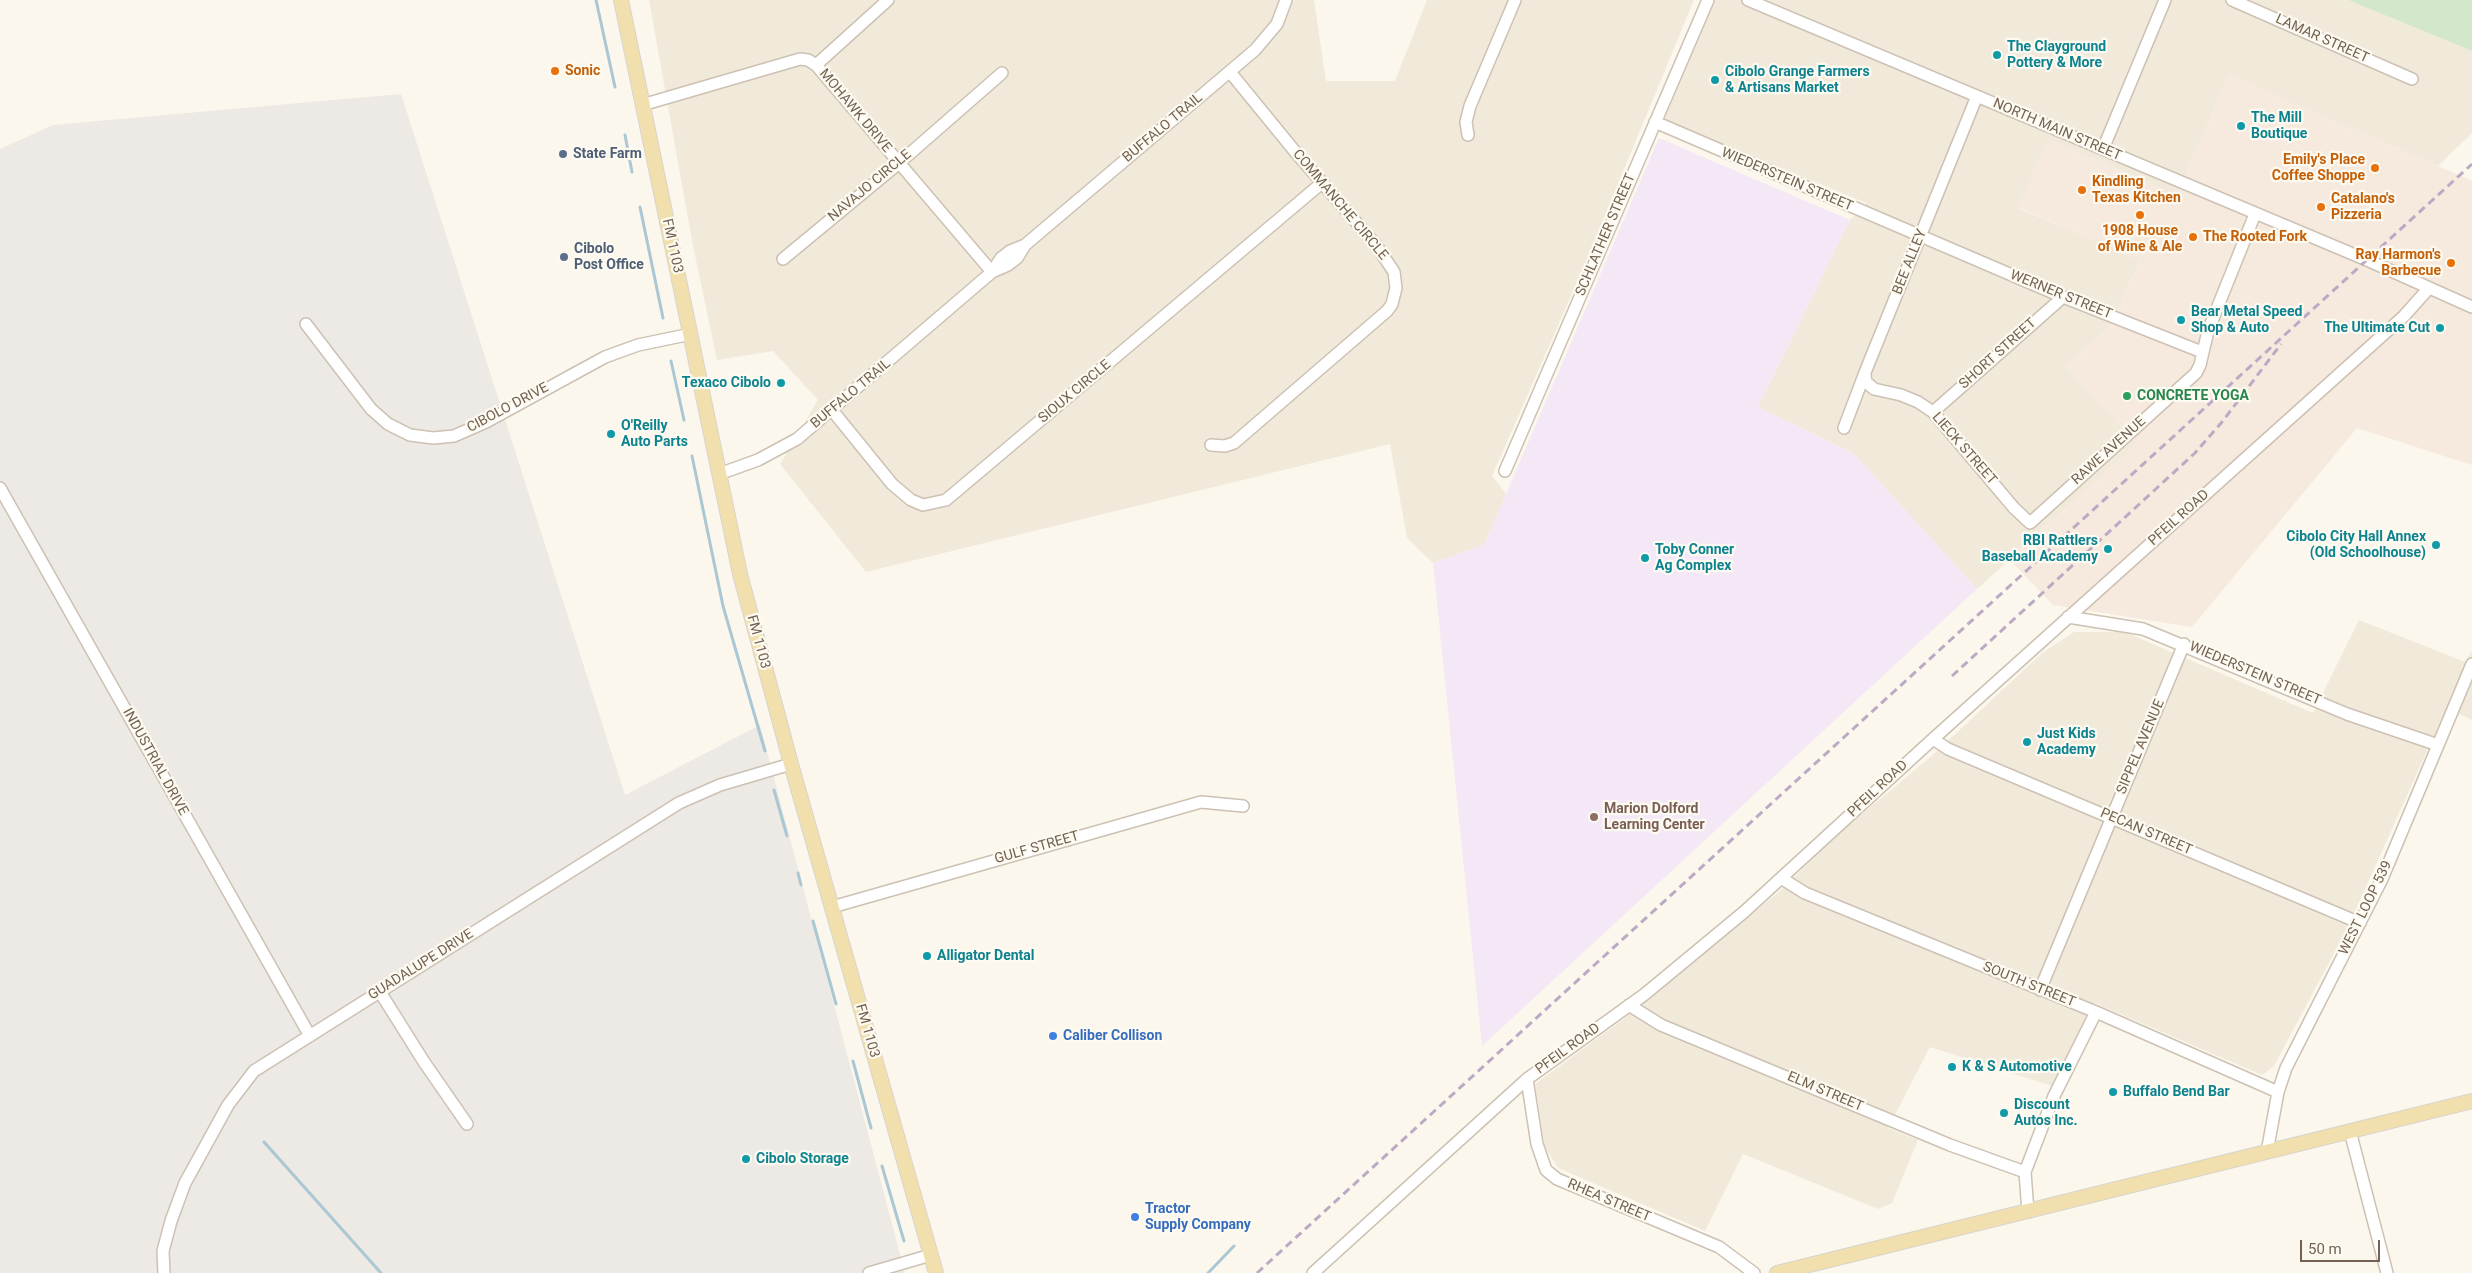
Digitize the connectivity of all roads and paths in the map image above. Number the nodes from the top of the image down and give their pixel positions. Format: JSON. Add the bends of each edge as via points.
{"nodes":[{"id":1,"x":621,"y":0,"type":"edge"},
{"id":2,"x":888,"y":0,"type":"edge"},
{"id":3,"x":1286,"y":0,"type":"edge"},
{"id":4,"x":1515,"y":0,"type":"edge"},
{"id":5,"x":1708,"y":0,"type":"edge"},
{"id":6,"x":1748,"y":0,"type":"edge"},
{"id":7,"x":2165,"y":0,"type":"edge"},
{"id":8,"x":2232,"y":0,"type":"edge"},
{"id":9,"x":816,"y":65,"type":"junction"},
{"id":10,"x":1230,"y":72,"type":"junction"},
{"id":11,"x":1002,"y":73,"type":"dead end"},
{"id":12,"x":2412,"y":79,"type":"dead end"},
{"id":13,"x":1977,"y":96,"type":"junction"},
{"id":14,"x":642,"y":105,"type":"junction"},
{"id":15,"x":1655,"y":122,"type":"junction"},
{"id":16,"x":1468,"y":135,"type":"dead end"},
{"id":17,"x":2103,"y":149,"type":"junction"},
{"id":18,"x":899,"y":163,"type":"junction"},
{"id":19,"x":1323,"y":182,"type":"junction"},
{"id":20,"x":2255,"y":214,"type":"junction"},
{"id":21,"x":1920,"y":237,"type":"junction"},
{"id":22,"x":782,"y":259,"type":"dead end"},
{"id":23,"x":992,"y":272,"type":"junction"},
{"id":24,"x":2428,"y":288,"type":"junction"},
{"id":25,"x":2063,"y":297,"type":"junction"},
{"id":26,"x":2472,"y":307,"type":"edge"},
{"id":27,"x":306,"y":324,"type":"dead end"},
{"id":28,"x":690,"y":334,"type":"junction"},
{"id":29,"x":2202,"y":352,"type":"junction"},
{"id":30,"x":1865,"y":376,"type":"junction"},
{"id":31,"x":832,"y":410,"type":"junction"},
{"id":32,"x":1934,"y":412,"type":"junction"},
{"id":33,"x":1844,"y":428,"type":"dead end"},
{"id":34,"x":1211,"y":444,"type":"dead end"},
{"id":35,"x":1505,"y":470,"type":"dead end"},
{"id":36,"x":719,"y":474,"type":"junction"},
{"id":37,"x":0,"y":488,"type":"edge"},
{"id":38,"x":2030,"y":523,"type":"joint"},
{"id":39,"x":2068,"y":617,"type":"junction"},
{"id":40,"x":2184,"y":644,"type":"junction"},
{"id":41,"x":2472,"y":664,"type":"edge"},
{"id":42,"x":1933,"y":738,"type":"junction"},
{"id":43,"x":2438,"y":745,"type":"junction"},
{"id":44,"x":791,"y":764,"type":"junction"},
{"id":45,"x":1243,"y":806,"type":"dead end"},
{"id":46,"x":2111,"y":817,"type":"junction"},
{"id":47,"x":1780,"y":878,"type":"junction"},
{"id":48,"x":832,"y":907,"type":"junction"},
{"id":49,"x":2360,"y":924,"type":"junction"},
{"id":50,"x":2040,"y":990,"type":"junction"},
{"id":51,"x":380,"y":992,"type":"junction"},
{"id":52,"x":1629,"y":1005,"type":"junction"},
{"id":53,"x":2096,"y":1012,"type":"junction"},
{"id":54,"x":310,"y":1036,"type":"junction"},
{"id":55,"x":1527,"y":1080,"type":"junction"},
{"id":56,"x":2278,"y":1092,"type":"junction"},
{"id":57,"x":2472,"y":1101,"type":"edge"},
{"id":58,"x":468,"y":1124,"type":"dead end"},
{"id":59,"x":2350,"y":1131,"type":"junction"},
{"id":60,"x":2267,"y":1152,"type":"junction"},
{"id":61,"x":2025,"y":1172,"type":"junction"},
{"id":62,"x":2028,"y":1212,"type":"junction"},
{"id":63,"x":931,"y":1255,"type":"junction"},
{"id":64,"x":164,"y":1273,"type":"edge"},
{"id":65,"x":869,"y":1273,"type":"edge"},
{"id":66,"x":936,"y":1273,"type":"edge"},
{"id":67,"x":1313,"y":1273,"type":"edge"},
{"id":68,"x":1754,"y":1273,"type":"edge"},
{"id":69,"x":1777,"y":1273,"type":"edge"},
{"id":70,"x":2387,"y":1273,"type":"edge"}],
"edges":[{"from":1,"to":14,"type":"main road","name":"FM 1103","number":"FM 1103"},
{"from":2,"to":9,"type":"street"},
{"from":3,"to":10,"type":"street","name":"BUFFALO TRAIL","via":[[1281,17],[1268,35]]},
{"from":4,"to":16,"type":"street","via":[[1470,106],[1466,122]]},
{"from":5,"to":15,"type":"street","name":"SCHLATHER STREET"},
{"from":6,"to":13,"type":"street","name":"NORTH MAIN STREET"},
{"from":7,"to":17,"type":"street"},
{"from":8,"to":12,"type":"street","name":"LAMAR STREET"},
{"from":9,"to":14,"type":"street","name":"MOHAWK DRIVE","via":[[800,59]]},
{"from":9,"to":18,"type":"street","name":"MOHAWK DRIVE"},
{"from":10,"to":19,"type":"street","name":"COMMANCHE CIRCLE"},
{"from":10,"to":23,"type":"street","name":"BUFFALO TRAIL","via":[[1025,245],[1008,265]]},
{"from":11,"to":18,"type":"street","name":"NAVAJO CIRCLE"},
{"from":13,"to":17,"type":"street","name":"NORTH MAIN STREET"},
{"from":13,"to":21,"type":"street","name":"BEE ALLEY"},
{"from":14,"to":28,"type":"main road","name":"FM 1103","number":"FM 1103"},
{"from":15,"to":21,"type":"street","name":"WIEDERSTEIN STREET"},
{"from":15,"to":35,"type":"street","name":"SCHLATHER STREET"},
{"from":17,"to":20,"type":"street","name":"NORTH MAIN STREET"},
{"from":18,"to":22,"type":"street","name":"NAVAJO CIRCLE"},
{"from":18,"to":23,"type":"street","name":"MOHAWK DRIVE"},
{"from":19,"to":31,"type":"street","name":"SIOUX CIRCLE","via":[[946,500],[923,505],[911,500],[892,484]]},
{"from":19,"to":34,"type":"street","name":"COMMANCHE CIRCLE","via":[[1389,262],[1396,280],[1392,304],[1387,312],[1234,443],[1225,446]]},
{"from":20,"to":24,"type":"street","name":"NORTH MAIN STREET"},
{"from":20,"to":29,"type":"street","name":"RAWE AVENUE"},
{"from":21,"to":25,"type":"street","name":"WERNER STREET"},
{"from":21,"to":30,"type":"street","name":"BEE ALLEY"},
{"from":23,"to":31,"type":"street","name":"BUFFALO TRAIL"},
{"from":24,"to":26,"type":"street","name":"NORTH MAIN STREET"},
{"from":24,"to":39,"type":"street","name":"PFEIL ROAD","via":[[2404,316]]},
{"from":25,"to":29,"type":"street","name":"WERNER STREET"},
{"from":25,"to":32,"type":"street","name":"SHORT STREET"},
{"from":27,"to":28,"type":"street","name":"CIBOLO DRIVE","via":[[371,409],[388,424],[410,435],[433,438],[454,436],[486,422],[605,357],[659,339]]},
{"from":28,"to":36,"type":"main road","name":"FM 1103","number":"FM 1103"},
{"from":29,"to":38,"type":"street","name":"RAWE AVENUE","via":[[2196,373]]},
{"from":30,"to":32,"type":"street","name":"LIECK STREET","via":[[1866,382],[1874,389],[1901,395]]},
{"from":30,"to":33,"type":"street","name":"BEE ALLEY"},
{"from":31,"to":36,"type":"street","name":"BUFFALO TRAIL","via":[[782,448]]},
{"from":32,"to":38,"type":"street","name":"LIECK STREET"},
{"from":36,"to":44,"type":"main road","name":"FM 1103","number":"FM 1103","via":[[740,574]]},
{"from":37,"to":54,"type":"street","name":"INDUSTRIAL DRIVE"},
{"from":39,"to":40,"type":"street","name":"WIEDERSTEIN STREET","via":[[2143,629]]},
{"from":39,"to":42,"type":"street","name":"PFEIL ROAD"},
{"from":40,"to":43,"type":"street","name":"WIEDERSTEIN STREET","via":[[2347,714]]},
{"from":40,"to":46,"type":"street","name":"SIPPEL AVENUE"},
{"from":41,"to":43,"type":"street","name":"WEST LOOP 539"},
{"from":42,"to":46,"type":"street","name":"PECAN STREET","via":[[1948,749]]},
{"from":42,"to":47,"type":"street","name":"PFEIL ROAD"},
{"from":43,"to":49,"type":"street","name":"WEST LOOP 539"},
{"from":44,"to":48,"type":"main road","name":"FM 1103","number":"FM 1103"},
{"from":44,"to":51,"type":"street","name":"GUADALUPE DRIVE","via":[[720,785],[679,803]]},
{"from":45,"to":48,"type":"street","name":"GULF STREET","via":[[1201,802]]},
{"from":46,"to":49,"type":"street","name":"PECAN STREET"},
{"from":46,"to":50,"type":"street","name":"SIPPEL AVENUE"},
{"from":47,"to":50,"type":"street","name":"SOUTH STREET","via":[[1805,893]]},
{"from":47,"to":52,"type":"street","name":"PFEIL ROAD","via":[[1737,918]]},
{"from":48,"to":63,"type":"main road","name":"FM 1103","number":"FM 1103"},
{"from":49,"to":56,"type":"street","name":"WEST LOOP 539","via":[[2286,1068]]},
{"from":50,"to":53,"type":"street","name":"SOUTH STREET"},
{"from":51,"to":54,"type":"street","name":"GUADALUPE DRIVE"},
{"from":51,"to":58,"type":"street"},
{"from":52,"to":55,"type":"street","name":"PFEIL ROAD"},
{"from":52,"to":61,"type":"street","name":"ELM STREET","via":[[1661,1025],[1950,1145]]},
{"from":53,"to":56,"type":"street","name":"SOUTH STREET"},
{"from":53,"to":61,"type":"street","via":[[2054,1096]]},
{"from":54,"to":64,"type":"street","name":"GUADALUPE DRIVE","via":[[254,1071],[228,1105],[185,1183],[163,1251]]},
{"from":55,"to":67,"type":"street","name":"PFEIL ROAD"},
{"from":55,"to":68,"type":"street","name":"RHEA STREET","via":[[1537,1144],[1546,1170],[1557,1179],[1719,1247]]},
{"from":56,"to":60,"type":"street","name":"WEST LOOP 539"},
{"from":57,"to":59,"type":"main road"},
{"from":59,"to":60,"type":"main road"},
{"from":59,"to":70,"type":"street"},
{"from":60,"to":62,"type":"main road"},
{"from":61,"to":62,"type":"street"},
{"from":62,"to":69,"type":"main road"},
{"from":63,"to":65,"type":"street"},
{"from":63,"to":66,"type":"main road","name":"FM 1103","number":"FM 1103"}]}
